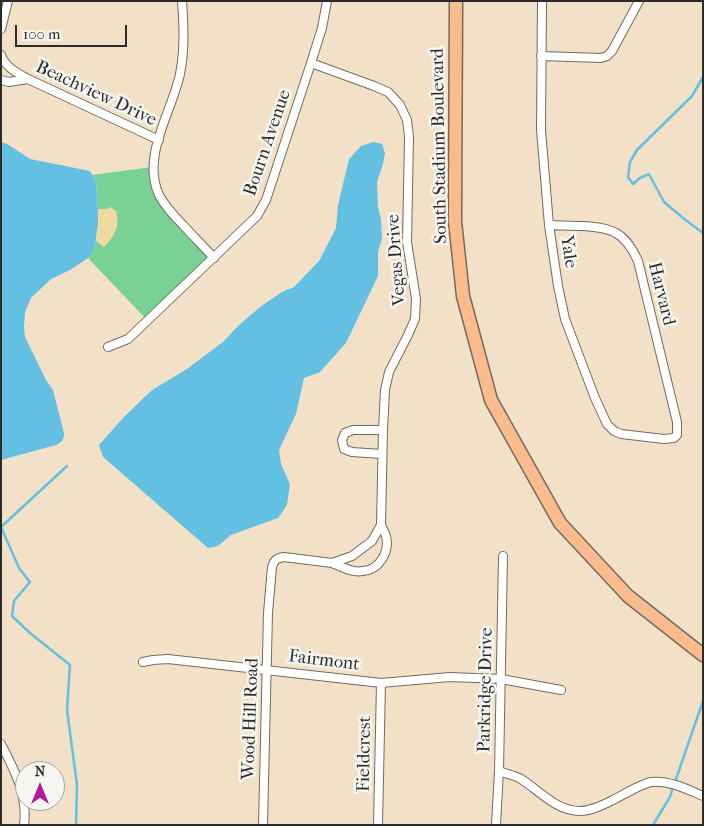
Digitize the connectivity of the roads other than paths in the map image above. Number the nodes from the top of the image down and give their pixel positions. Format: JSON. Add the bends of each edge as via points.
{"nodes":[{"id":1,"x":8,"y":1,"type":"edge"},
{"id":2,"x":182,"y":1,"type":"edge"},
{"id":3,"x":327,"y":1,"type":"edge"},
{"id":4,"x":456,"y":1,"type":"edge"},
{"id":5,"x":542,"y":1,"type":"edge"},
{"id":6,"x":639,"y":1,"type":"edge"},
{"id":7,"x":2,"y":24,"type":"edge"},
{"id":8,"x":1,"y":55,"type":"edge"},
{"id":9,"x":541,"y":56,"type":"junction"},
{"id":10,"x":311,"y":63,"type":"junction"},
{"id":11,"x":1,"y":80,"type":"edge"},
{"id":12,"x":28,"y":80,"type":"junction"},
{"id":13,"x":159,"y":140,"type":"junction"},
{"id":14,"x":549,"y":225,"type":"junction"},
{"id":15,"x":214,"y":258,"type":"junction"},
{"id":16,"x":108,"y":347,"type":"dead end"},
{"id":17,"x":383,"y":430,"type":"junction"},
{"id":18,"x":677,"y":435,"type":"joint"},
{"id":19,"x":382,"y":454,"type":"junction"},
{"id":20,"x":381,"y":525,"type":"junction"},
{"id":21,"x":503,"y":556,"type":"dead end"},
{"id":22,"x":332,"y":562,"type":"junction"},
{"id":23,"x":703,"y":655,"type":"edge"},
{"id":24,"x":143,"y":662,"type":"dead end"},
{"id":25,"x":267,"y":670,"type":"junction"},
{"id":26,"x":501,"y":679,"type":"junction"},
{"id":27,"x":381,"y":683,"type":"junction"},
{"id":28,"x":561,"y":690,"type":"dead end"},
{"id":29,"x":1,"y":744,"type":"edge"},
{"id":30,"x":499,"y":771,"type":"junction"},
{"id":31,"x":703,"y":796,"type":"edge"},
{"id":32,"x":24,"y":825,"type":"edge"},
{"id":33,"x":263,"y":825,"type":"edge"},
{"id":34,"x":378,"y":825,"type":"edge"},
{"id":35,"x":496,"y":825,"type":"edge"}],
"edges":[{"from":1,"to":7,"type":"street"},
{"from":2,"to":13,"type":"street","via":[[180,76]]},
{"from":3,"to":10,"type":"street","name":"Bourn Avenue"},
{"from":4,"to":23,"type":"main road","name":"South Stadium Boulevard","via":[[454,221],[463,296],[492,400],[560,523],[628,596]]},
{"from":5,"to":9,"type":"street","name":"Yale"},
{"from":6,"to":9,"type":"street","via":[[607,56]]},
{"from":8,"to":12,"type":"street","name":"Beachview Drive","via":[[14,72]]},
{"from":9,"to":14,"type":"street","name":"Yale","via":[[541,130]]},
{"from":10,"to":15,"type":"street","name":"Bourn Avenue","via":[[266,200],[257,216]]},
{"from":10,"to":17,"type":"street","name":"Vegas Drive","via":[[388,92],[400,105],[406,120],[409,137],[407,242],[416,299],[415,319],[389,372]]},
{"from":11,"to":12,"type":"street"},
{"from":12,"to":13,"type":"street","name":"Beachview Drive"},
{"from":13,"to":15,"type":"street","via":[[153,166],[154,182],[160,196],[168,209]]},
{"from":14,"to":18,"type":"street","name":"Harvard","via":[[607,229],[632,249],[638,261],[678,422]]},
{"from":14,"to":18,"type":"street","name":"Yale","via":[[566,319],[607,424],[621,434],[664,440]]},
{"from":15,"to":16,"type":"street","name":"Bourn Avenue","via":[[128,339]]},
{"from":17,"to":19,"type":"street","name":"Vegas Drive"},
{"from":17,"to":19,"type":"street","via":[[353,430],[345,433],[342,440],[344,449],[352,452]]},
{"from":19,"to":20,"type":"street","name":"Vegas Drive"},
{"from":20,"to":22,"type":"street","via":[[372,541],[352,556]]},
{"from":20,"to":22,"type":"street","name":"Vegas Drive","via":[[387,547],[378,565],[361,572]]},
{"from":21,"to":26,"type":"street","name":"Parkridge Drive"},
{"from":22,"to":25,"type":"street","name":"Wood Hill Road","via":[[284,557],[274,562],[268,613]]},
{"from":24,"to":25,"type":"street","name":"Fairmont","via":[[168,659]]},
{"from":25,"to":27,"type":"street","name":"Fairmont"},
{"from":25,"to":33,"type":"street","name":"Wood Hill Road"},
{"from":26,"to":27,"type":"street","name":"Fairmont","via":[[450,677]]},
{"from":26,"to":28,"type":"street","name":"Fairmont"},
{"from":26,"to":30,"type":"street","name":"Parkridge Drive"},
{"from":27,"to":34,"type":"street","name":"Fieldcrest"},
{"from":29,"to":32,"type":"street","via":[[18,778]]},
{"from":30,"to":31,"type":"street","via":[[518,777],[555,804],[583,812],[650,782],[671,784]]},
{"from":30,"to":35,"type":"street","name":"Parkridge Drive"}]}
